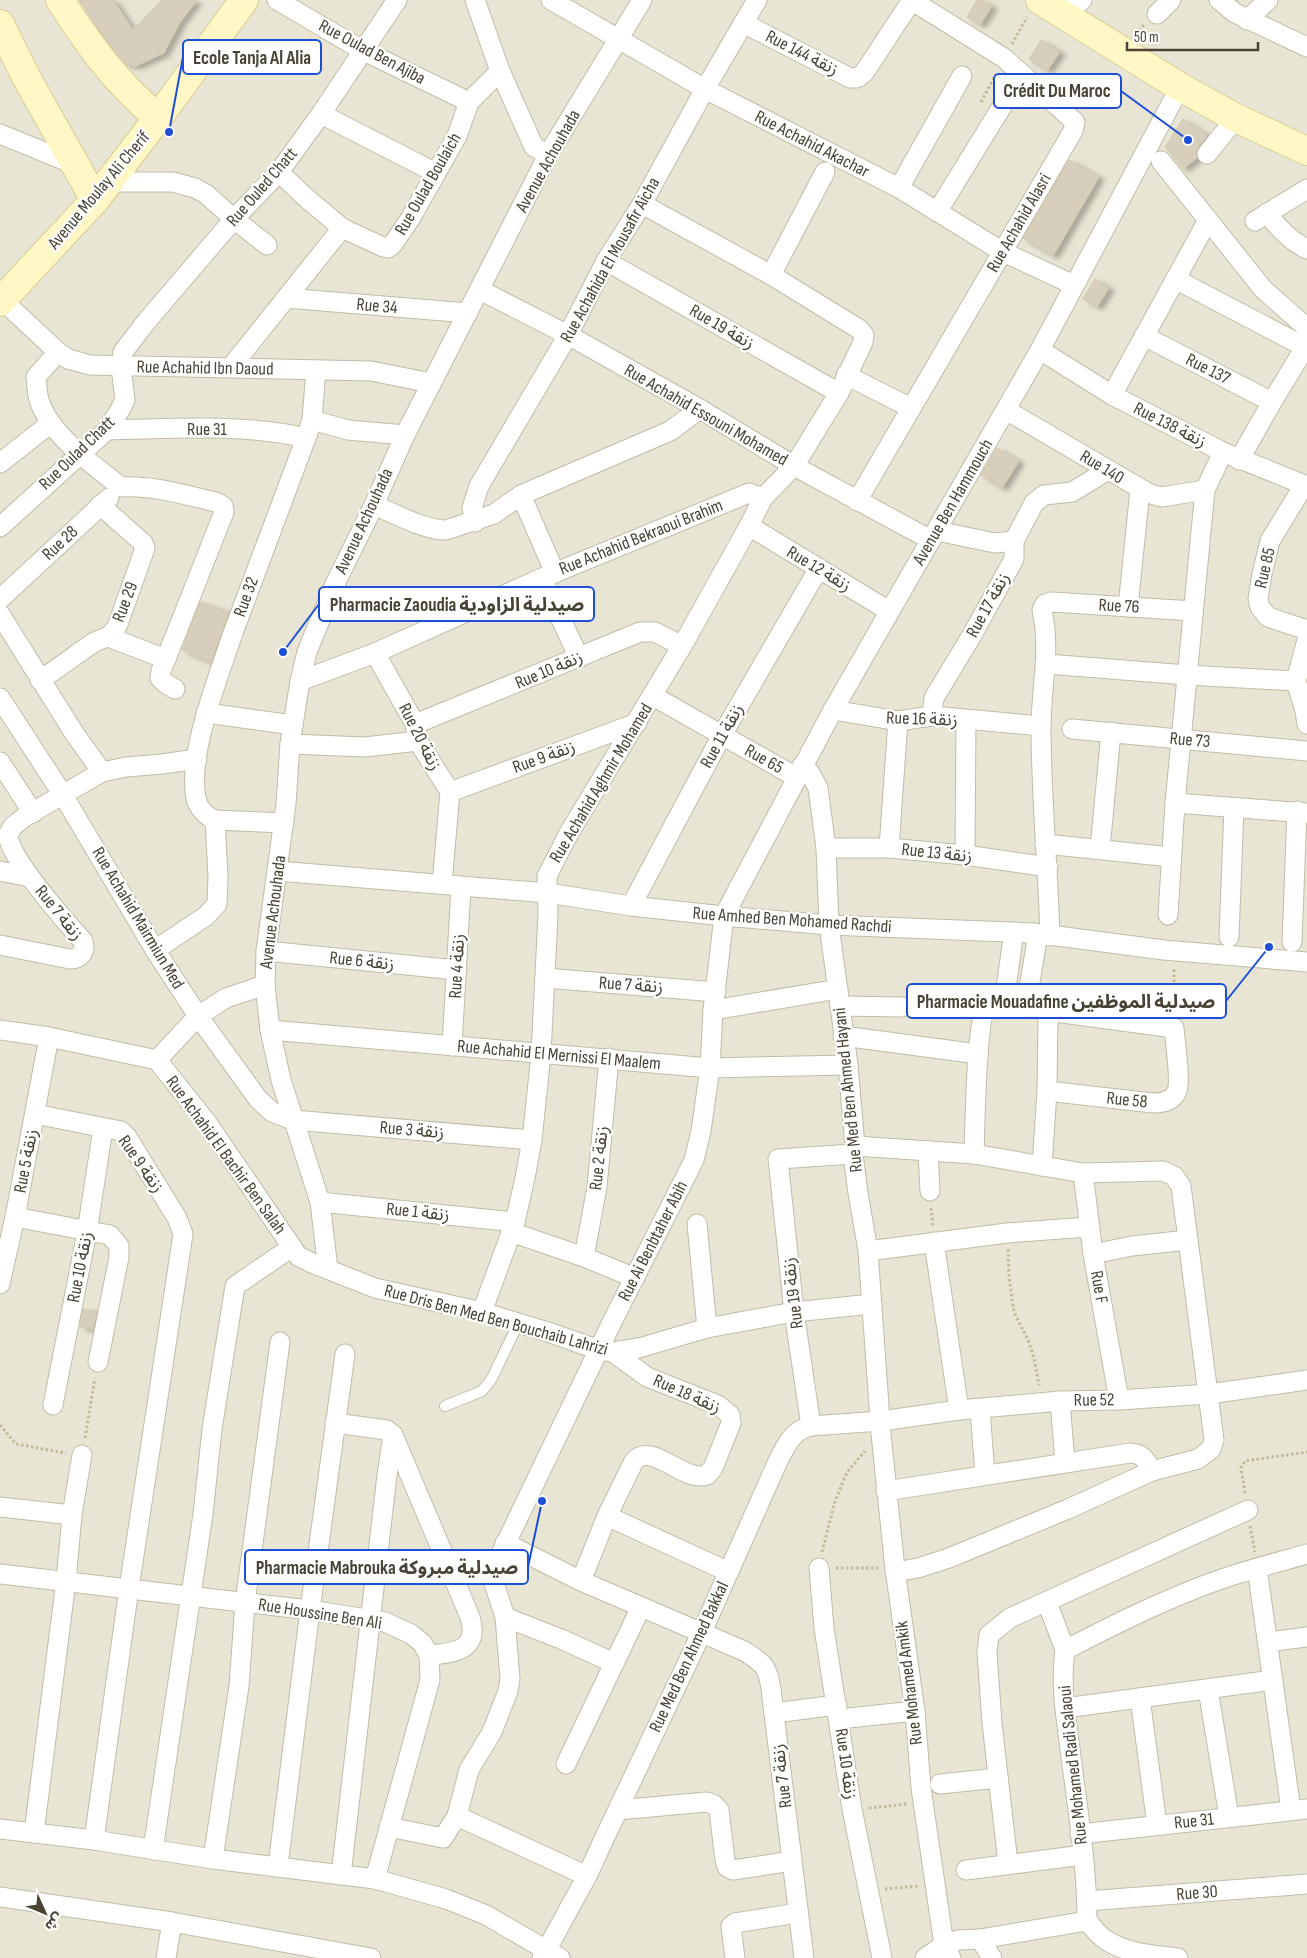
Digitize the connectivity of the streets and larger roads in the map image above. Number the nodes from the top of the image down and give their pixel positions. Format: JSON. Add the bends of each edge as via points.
{"nodes":[{"id":1,"x":60,"y":0,"type":"edge"},
{"id":2,"x":244,"y":0,"type":"edge"},
{"id":3,"x":277,"y":0,"type":"edge"},
{"id":4,"x":398,"y":0,"type":"edge"},
{"id":5,"x":475,"y":0,"type":"edge"},
{"id":6,"x":551,"y":0,"type":"edge"},
{"id":7,"x":642,"y":0,"type":"edge"},
{"id":8,"x":758,"y":0,"type":"edge"},
{"id":9,"x":912,"y":0,"type":"edge"},
{"id":10,"x":1040,"y":0,"type":"edge"},
{"id":11,"x":1172,"y":0,"type":"edge"},
{"id":12,"x":1219,"y":0,"type":"edge"},
{"id":13,"x":1268,"y":0,"type":"edge"},
{"id":14,"x":1074,"y":8,"type":"edge"},
{"id":15,"x":1157,"y":14,"type":"road end"},
{"id":16,"x":1247,"y":20,"type":"junction"},
{"id":17,"x":743,"y":23,"type":"junction"},
{"id":18,"x":2,"y":34,"type":"edge"},
{"id":19,"x":618,"y":40,"type":"junction"},
{"id":20,"x":1307,"y":48,"type":"edge"},
{"id":21,"x":362,"y":50,"type":"junction"},
{"id":22,"x":500,"y":71,"type":"junction"},
{"id":23,"x":1022,"y":74,"type":"junction"},
{"id":24,"x":962,"y":76,"type":"dead end"},
{"id":25,"x":1180,"y":87,"type":"junction"},
{"id":26,"x":704,"y":89,"type":"junction"},
{"id":27,"x":469,"y":102,"type":"junction"},
{"id":28,"x":321,"y":114,"type":"junction"},
{"id":29,"x":158,"y":118,"type":"junction"},
{"id":30,"x":1236,"y":118,"type":"junction"},
{"id":31,"x":0,"y":134,"type":"edge"},
{"id":32,"x":1307,"y":151,"type":"edge"},
{"id":33,"x":1207,"y":154,"type":"dead end"},
{"id":34,"x":548,"y":155,"type":"junction"},
{"id":35,"x":1161,"y":161,"type":"dead end"},
{"id":36,"x":76,"y":165,"type":"junction"},
{"id":37,"x":279,"y":172,"type":"junction"},
{"id":38,"x":825,"y":172,"type":"dead end"},
{"id":39,"x":436,"y":174,"type":"junction"},
{"id":40,"x":899,"y":188,"type":"junction"},
{"id":41,"x":1307,"y":189,"type":"edge"},
{"id":42,"x":102,"y":191,"type":"junction"},
{"id":43,"x":642,"y":204,"type":"junction"},
{"id":44,"x":937,"y":212,"type":"junction"},
{"id":45,"x":234,"y":219,"type":"junction"},
{"id":46,"x":1208,"y":220,"type":"junction"},
{"id":47,"x":342,"y":228,"type":"junction"},
{"id":48,"x":268,"y":245,"type":"dead end"},
{"id":49,"x":1307,"y":249,"type":"edge"},
{"id":50,"x":1003,"y":252,"type":"junction"},
{"id":51,"x":606,"y":261,"type":"junction"},
{"id":52,"x":771,"y":275,"type":"junction"},
{"id":53,"x":1175,"y":278,"type":"junction"},
{"id":54,"x":1074,"y":285,"type":"junction"},
{"id":55,"x":480,"y":290,"type":"junction"},
{"id":56,"x":286,"y":298,"type":"junction"},
{"id":57,"x":1,"y":301,"type":"edge"},
{"id":58,"x":468,"y":313,"type":"junction"},
{"id":59,"x":1307,"y":328,"type":"edge"},
{"id":60,"x":568,"y":335,"type":"junction"},
{"id":61,"x":1144,"y":336,"type":"junction"},
{"id":62,"x":1306,"y":346,"type":"edge"},
{"id":63,"x":1040,"y":350,"type":"junction"},
{"id":64,"x":58,"y":352,"type":"junction"},
{"id":65,"x":121,"y":367,"type":"junction"},
{"id":66,"x":231,"y":367,"type":"junction"},
{"id":67,"x":316,"y":370,"type":"junction"},
{"id":68,"x":431,"y":384,"type":"junction"},
{"id":69,"x":842,"y":384,"type":"junction"},
{"id":70,"x":1112,"y":395,"type":"junction"},
{"id":71,"x":1272,"y":402,"type":"junction"},
{"id":72,"x":910,"y":408,"type":"junction"},
{"id":73,"x":700,"y":409,"type":"junction"},
{"id":74,"x":1006,"y":410,"type":"junction"},
{"id":75,"x":312,"y":420,"type":"junction"},
{"id":76,"x":51,"y":423,"type":"junction"},
{"id":77,"x":106,"y":430,"type":"junction"},
{"id":78,"x":405,"y":435,"type":"junction"},
{"id":79,"x":306,"y":438,"type":"junction"},
{"id":80,"x":81,"y":455,"type":"junction"},
{"id":81,"x":1231,"y":456,"type":"junction"},
{"id":82,"x":0,"y":464,"type":"edge"},
{"id":83,"x":794,"y":466,"type":"junction"},
{"id":84,"x":1108,"y":470,"type":"junction"},
{"id":85,"x":1306,"y":485,"type":"edge"},
{"id":86,"x":121,"y":487,"type":"junction"},
{"id":87,"x":1140,"y":490,"type":"junction"},
{"id":88,"x":1205,"y":490,"type":"junction"},
{"id":89,"x":521,"y":494,"type":"junction"},
{"id":90,"x":763,"y":498,"type":"junction"},
{"id":91,"x":857,"y":501,"type":"junction"},
{"id":92,"x":100,"y":505,"type":"junction"},
{"id":93,"x":374,"y":505,"type":"junction"},
{"id":94,"x":475,"y":522,"type":"junction"},
{"id":95,"x":749,"y":526,"type":"junction"},
{"id":96,"x":0,"y":527,"type":"edge"},
{"id":97,"x":934,"y":535,"type":"junction"},
{"id":98,"x":1014,"y":541,"type":"junction"},
{"id":99,"x":819,"y":568,"type":"junction"},
{"id":100,"x":548,"y":575,"type":"junction"},
{"id":101,"x":0,"y":600,"type":"edge"},
{"id":102,"x":1128,"y":606,"type":"junction"},
{"id":103,"x":1193,"y":610,"type":"junction"},
{"id":104,"x":889,"y":611,"type":"junction"},
{"id":105,"x":0,"y":614,"type":"edge"},
{"id":106,"x":1307,"y":630,"type":"edge"},
{"id":107,"x":108,"y":637,"type":"junction"},
{"id":108,"x":1307,"y":640,"type":"edge"},
{"id":109,"x":682,"y":646,"type":"junction"},
{"id":110,"x":375,"y":653,"type":"junction"},
{"id":111,"x":579,"y":658,"type":"junction"},
{"id":112,"x":166,"y":659,"type":"junction"},
{"id":113,"x":1047,"y":664,"type":"junction"},
{"id":114,"x":1187,"y":675,"type":"junction"},
{"id":115,"x":40,"y":680,"type":"junction"},
{"id":116,"x":300,"y":681,"type":"junction"},
{"id":117,"x":1296,"y":681,"type":"junction"},
{"id":118,"x":175,"y":689,"type":"dead end"},
{"id":119,"x":653,"y":696,"type":"junction"},
{"id":120,"x":0,"y":698,"type":"edge"},
{"id":121,"x":833,"y":710,"type":"junction"},
{"id":122,"x":206,"y":714,"type":"junction"},
{"id":123,"x":1306,"y":715,"type":"edge"},
{"id":124,"x":932,"y":716,"type":"junction"},
{"id":125,"x":966,"y":720,"type":"junction"},
{"id":126,"x":898,"y":721,"type":"junction"},
{"id":127,"x":637,"y":723,"type":"junction"},
{"id":128,"x":293,"y":725,"type":"junction"},
{"id":129,"x":1041,"y":726,"type":"junction"},
{"id":130,"x":1072,"y":728,"type":"dead end"},
{"id":131,"x":1111,"y":732,"type":"junction"},
{"id":132,"x":417,"y":733,"type":"junction"},
{"id":133,"x":722,"y":735,"type":"junction"},
{"id":134,"x":1182,"y":739,"type":"junction"},
{"id":135,"x":290,"y":744,"type":"junction"},
{"id":136,"x":1307,"y":751,"type":"edge"},
{"id":137,"x":197,"y":759,"type":"junction"},
{"id":138,"x":0,"y":762,"type":"edge"},
{"id":139,"x":799,"y":771,"type":"junction"},
{"id":140,"x":102,"y":772,"type":"junction"},
{"id":141,"x":450,"y":792,"type":"junction"},
{"id":142,"x":63,"y":795,"type":"junction"},
{"id":143,"x":1175,"y":803,"type":"junction"},
{"id":144,"x":1234,"y":808,"type":"junction"},
{"id":145,"x":1302,"y":812,"type":"edge"},
{"id":146,"x":33,"y":813,"type":"junction"},
{"id":147,"x":215,"y":820,"type":"junction"},
{"id":148,"x":284,"y":823,"type":"junction"},
{"id":149,"x":1045,"y":844,"type":"junction"},
{"id":150,"x":826,"y":848,"type":"junction"},
{"id":151,"x":889,"y":848,"type":"junction"},
{"id":152,"x":1100,"y":849,"type":"junction"},
{"id":153,"x":965,"y":855,"type":"junction"},
{"id":154,"x":1171,"y":857,"type":"junction"},
{"id":155,"x":1048,"y":867,"type":"junction"},
{"id":156,"x":277,"y":871,"type":"junction"},
{"id":157,"x":0,"y":872,"type":"edge"},
{"id":158,"x":30,"y":877,"type":"junction"},
{"id":159,"x":442,"y":884,"type":"junction"},
{"id":160,"x":461,"y":887,"type":"junction"},
{"id":161,"x":548,"y":893,"type":"junction"},
{"id":162,"x":631,"y":906,"type":"junction"},
{"id":163,"x":1168,"y":915,"type":"dead end"},
{"id":164,"x":724,"y":916,"type":"junction"},
{"id":165,"x":829,"y":926,"type":"junction"},
{"id":166,"x":1014,"y":932,"type":"junction"},
{"id":167,"x":1044,"y":935,"type":"junction"},
{"id":168,"x":1229,"y":937,"type":"dead end"},
{"id":169,"x":1292,"y":942,"type":"dead end"},
{"id":170,"x":0,"y":945,"type":"edge"},
{"id":171,"x":156,"y":950,"type":"junction"},
{"id":172,"x":266,"y":952,"type":"junction"},
{"id":173,"x":1307,"y":962,"type":"edge"},
{"id":174,"x":457,"y":970,"type":"junction"},
{"id":175,"x":545,"y":978,"type":"junction"},
{"id":176,"x":265,"y":984,"type":"junction"},
{"id":177,"x":716,"y":992,"type":"junction"},
{"id":178,"x":839,"y":997,"type":"junction"},
{"id":179,"x":1004,"y":1001,"type":"junction"},
{"id":180,"x":1026,"y":1006,"type":"junction"},
{"id":181,"x":902,"y":1007,"type":"dead end"},
{"id":182,"x":713,"y":1010,"type":"junction"},
{"id":183,"x":1048,"y":1011,"type":"junction"},
{"id":184,"x":198,"y":1016,"type":"junction"},
{"id":185,"x":0,"y":1030,"type":"edge"},
{"id":186,"x":270,"y":1030,"type":"junction"},
{"id":187,"x":843,"y":1036,"type":"junction"},
{"id":188,"x":49,"y":1037,"type":"junction"},
{"id":189,"x":452,"y":1046,"type":"junction"},
{"id":190,"x":541,"y":1054,"type":"junction"},
{"id":191,"x":978,"y":1054,"type":"junction"},
{"id":192,"x":610,"y":1058,"type":"junction"},
{"id":193,"x":157,"y":1060,"type":"junction"},
{"id":194,"x":848,"y":1065,"type":"junction"},
{"id":195,"x":710,"y":1068,"type":"junction"},
{"id":196,"x":1047,"y":1091,"type":"junction"},
{"id":197,"x":35,"y":1114,"type":"junction"},
{"id":198,"x":293,"y":1120,"type":"junction"},
{"id":199,"x":103,"y":1128,"type":"junction"},
{"id":200,"x":532,"y":1140,"type":"junction"},
{"id":201,"x":854,"y":1150,"type":"junction"},
{"id":202,"x":928,"y":1152,"type":"junction"},
{"id":203,"x":974,"y":1154,"type":"junction"},
{"id":204,"x":1042,"y":1166,"type":"junction"},
{"id":205,"x":1083,"y":1173,"type":"junction"},
{"id":206,"x":930,"y":1191,"type":"road end"},
{"id":207,"x":320,"y":1202,"type":"junction"},
{"id":208,"x":16,"y":1217,"type":"junction"},
{"id":209,"x":697,"y":1224,"type":"dead end"},
{"id":210,"x":513,"y":1227,"type":"junction"},
{"id":211,"x":1088,"y":1227,"type":"junction"},
{"id":212,"x":87,"y":1232,"type":"junction"},
{"id":213,"x":1188,"y":1240,"type":"junction"},
{"id":214,"x":934,"y":1242,"type":"junction"},
{"id":215,"x":292,"y":1247,"type":"junction"},
{"id":216,"x":868,"y":1251,"type":"junction"},
{"id":217,"x":1092,"y":1254,"type":"junction"},
{"id":218,"x":584,"y":1257,"type":"junction"},
{"id":219,"x":328,"y":1269,"type":"junction"},
{"id":220,"x":635,"y":1278,"type":"junction"},
{"id":221,"x":0,"y":1284,"type":"edge"},
{"id":222,"x":872,"y":1304,"type":"junction"},
{"id":223,"x":482,"y":1312,"type":"junction"},
{"id":224,"x":794,"y":1312,"type":"junction"},
{"id":225,"x":707,"y":1328,"type":"junction"},
{"id":226,"x":280,"y":1342,"type":"dead end"},
{"id":227,"x":606,"y":1351,"type":"junction"},
{"id":228,"x":345,"y":1354,"type":"dead end"},
{"id":229,"x":98,"y":1362,"type":"road end"},
{"id":230,"x":1307,"y":1380,"type":"edge"},
{"id":231,"x":1209,"y":1394,"type":"junction"},
{"id":232,"x":1119,"y":1400,"type":"junction"},
{"id":233,"x":1051,"y":1402,"type":"junction"},
{"id":234,"x":53,"y":1405,"type":"dead end"},
{"id":235,"x":980,"y":1408,"type":"junction"},
{"id":236,"x":959,"y":1410,"type":"junction"},
{"id":237,"x":335,"y":1423,"type":"junction"},
{"id":238,"x":811,"y":1426,"type":"junction"},
{"id":239,"x":881,"y":1428,"type":"junction"},
{"id":240,"x":393,"y":1435,"type":"junction"},
{"id":241,"x":82,"y":1455,"type":"road end"},
{"id":242,"x":1065,"y":1463,"type":"junction"},
{"id":243,"x":1152,"y":1471,"type":"junction"},
{"id":244,"x":985,"y":1475,"type":"junction"},
{"id":245,"x":886,"y":1491,"type":"junction"},
{"id":246,"x":0,"y":1507,"type":"edge"},
{"id":247,"x":1248,"y":1510,"type":"dead end"},
{"id":248,"x":72,"y":1515,"type":"junction"},
{"id":249,"x":608,"y":1516,"type":"junction"},
{"id":250,"x":505,"y":1543,"type":"junction"},
{"id":251,"x":1307,"y":1554,"type":"edge"},
{"id":252,"x":819,"y":1568,"type":"road end"},
{"id":253,"x":1257,"y":1568,"type":"junction"},
{"id":254,"x":895,"y":1570,"type":"junction"},
{"id":255,"x":729,"y":1572,"type":"junction"},
{"id":256,"x":0,"y":1574,"type":"edge"},
{"id":257,"x":66,"y":1581,"type":"junction"},
{"id":258,"x":581,"y":1581,"type":"junction"},
{"id":259,"x":129,"y":1588,"type":"junction"},
{"id":260,"x":190,"y":1595,"type":"junction"},
{"id":261,"x":1047,"y":1602,"type":"junction"},
{"id":262,"x":245,"y":1603,"type":"junction"},
{"id":263,"x":641,"y":1607,"type":"junction"},
{"id":264,"x":310,"y":1610,"type":"junction"},
{"id":265,"x":505,"y":1618,"type":"junction"},
{"id":266,"x":371,"y":1620,"type":"junction"},
{"id":267,"x":701,"y":1634,"type":"junction"},
{"id":268,"x":1307,"y":1637,"type":"edge"},
{"id":269,"x":1268,"y":1642,"type":"junction"},
{"id":270,"x":1065,"y":1650,"type":"junction"},
{"id":271,"x":429,"y":1655,"type":"junction"},
{"id":272,"x":614,"y":1663,"type":"junction"},
{"id":273,"x":1273,"y":1680,"type":"junction"},
{"id":274,"x":1208,"y":1689,"type":"junction"},
{"id":275,"x":1140,"y":1698,"type":"junction"},
{"id":276,"x":1065,"y":1708,"type":"junction"},
{"id":277,"x":914,"y":1711,"type":"junction"},
{"id":278,"x":838,"y":1712,"type":"junction"},
{"id":279,"x":774,"y":1713,"type":"junction"},
{"id":280,"x":566,"y":1764,"type":"dead end"},
{"id":281,"x":998,"y":1778,"type":"junction"},
{"id":282,"x":940,"y":1784,"type":"dead end"},
{"id":283,"x":1299,"y":1809,"type":"edge"},
{"id":284,"x":618,"y":1810,"type":"junction"},
{"id":285,"x":457,"y":1816,"type":"junction"},
{"id":286,"x":1229,"y":1817,"type":"junction"},
{"id":287,"x":1157,"y":1825,"type":"junction"},
{"id":288,"x":389,"y":1827,"type":"junction"},
{"id":289,"x":0,"y":1829,"type":"edge"},
{"id":290,"x":34,"y":1833,"type":"junction"},
{"id":291,"x":1080,"y":1834,"type":"junction"},
{"id":292,"x":94,"y":1840,"type":"junction"},
{"id":293,"x":153,"y":1850,"type":"junction"},
{"id":294,"x":1082,"y":1855,"type":"junction"},
{"id":295,"x":213,"y":1859,"type":"junction"},
{"id":296,"x":792,"y":1861,"type":"junction"},
{"id":297,"x":1008,"y":1864,"type":"junction"},
{"id":298,"x":278,"y":1866,"type":"junction"},
{"id":299,"x":966,"y":1870,"type":"dead end"},
{"id":300,"x":341,"y":1875,"type":"junction"},
{"id":301,"x":587,"y":1876,"type":"junction"},
{"id":302,"x":375,"y":1879,"type":"junction"},
{"id":303,"x":1307,"y":1884,"type":"edge"},
{"id":304,"x":0,"y":1896,"type":"edge"},
{"id":305,"x":1087,"y":1901,"type":"junction"},
{"id":306,"x":798,"y":1913,"type":"junction"},
{"id":307,"x":1087,"y":1921,"type":"junction"},
{"id":308,"x":172,"y":1922,"type":"junction"},
{"id":309,"x":980,"y":1939,"type":"junction"},
{"id":310,"x":947,"y":1952,"type":"edge"},
{"id":311,"x":550,"y":1955,"type":"edge"},
{"id":312,"x":166,"y":1958,"type":"edge"},
{"id":313,"x":371,"y":1958,"type":"edge"},
{"id":314,"x":736,"y":1958,"type":"edge"},
{"id":315,"x":804,"y":1958,"type":"edge"},
{"id":316,"x":882,"y":1958,"type":"edge"},
{"id":317,"x":925,"y":1958,"type":"edge"},
{"id":318,"x":992,"y":1958,"type":"edge"},
{"id":319,"x":1178,"y":1958,"type":"edge"}],
"edges":[{"from":1,"to":29,"type":"street","via":[[108,70]]},
{"from":2,"to":29,"type":"street","name":"Avenue Moulay Ali Cherif"},
{"from":3,"to":21,"type":"street","name":"Rue Oulad Ben Ajiba"},
{"from":4,"to":21,"type":"street","name":"Rue Ouled Chatt"},
{"from":5,"to":22,"type":"street"},
{"from":6,"to":19,"type":"street","name":"Rue Achahid Akachar"},
{"from":7,"to":19,"type":"street","name":"Avenue Achouhada"},
{"from":8,"to":17,"type":"street","name":"Rue Achahida El Mousafir Aicha"},
{"from":9,"to":17,"type":"street","name":"Rue 144 زنقة","via":[[864,73],[857,78],[850,78]]},
{"from":9,"to":23,"type":"street","name":"Rue Achahid Alasri","via":[[1004,58]]},
{"from":10,"to":14,"type":"street"},
{"from":11,"to":15,"type":"street"},
{"from":12,"to":16,"type":"street"},
{"from":13,"to":16,"type":"street"},
{"from":14,"to":25,"type":"street","via":[[1118,50]]},
{"from":16,"to":20,"type":"street"},
{"from":17,"to":26,"type":"street","name":"Rue Achahida El Mousafir Aicha"},
{"from":18,"to":36,"type":"street"},
{"from":19,"to":26,"type":"street","name":"Rue Achahid Akachar"},
{"from":19,"to":34,"type":"street","name":"Avenue Achouhada"},
{"from":21,"to":27,"type":"street","name":"Rue Oulad Ben Ajiba"},
{"from":21,"to":28,"type":"street","name":"Rue Ouled Chatt"},
{"from":22,"to":27,"type":"street"},
{"from":22,"to":34,"type":"street","via":[[534,147]]},
{"from":23,"to":44,"type":"street"},
{"from":23,"to":50,"type":"street","name":"Rue Achahid Alasri","via":[[1075,122],[1073,131]]},
{"from":24,"to":40,"type":"street"},
{"from":25,"to":30,"type":"street"},
{"from":25,"to":54,"type":"street","name":"Avenue Ben Hammouch"},
{"from":26,"to":40,"type":"street","name":"Rue Achahid Akachar"},
{"from":26,"to":43,"type":"street","name":"Rue Achahida El Mousafir Aicha"},
{"from":27,"to":39,"type":"street","name":"Rue Oulad Boulaich","via":[[457,136]]},
{"from":28,"to":37,"type":"street","name":"Rue Ouled Chatt"},
{"from":28,"to":39,"type":"street"},
{"from":29,"to":42,"type":"street","name":"Avenue Moulay Ali Cherif"},
{"from":30,"to":32,"type":"street"},
{"from":30,"to":33,"type":"street"},
{"from":31,"to":36,"type":"street"},
{"from":34,"to":55,"type":"street","name":"Avenue Achouhada"},
{"from":35,"to":46,"type":"street"},
{"from":36,"to":42,"type":"street"},
{"from":37,"to":45,"type":"street","name":"Rue Ouled Chatt"},
{"from":37,"to":47,"type":"street","name":"Rue Oulad Boulaich"},
{"from":38,"to":52,"type":"street"},
{"from":39,"to":47,"type":"street","name":"Rue Oulad Boulaich","via":[[410,219],[388,248]]},
{"from":40,"to":44,"type":"street","name":"Rue Achahid Akachar"},
{"from":41,"to":49,"type":"street","via":[[1261,217]]},
{"from":42,"to":45,"type":"street","via":[[185,184],[206,194]]},
{"from":42,"to":57,"type":"street","name":"Avenue Moulay Ali Cherif"},
{"from":43,"to":51,"type":"street","name":"Rue Achahida El Mousafir Aicha"},
{"from":43,"to":52,"type":"street"},
{"from":44,"to":50,"type":"street","name":"Rue Achahid Akachar"},
{"from":45,"to":48,"type":"street"},
{"from":45,"to":65,"type":"street","name":"Rue Ouled Chatt","via":[[123,352]]},
{"from":46,"to":53,"type":"street"},
{"from":46,"to":59,"type":"street","via":[[1263,289]]},
{"from":47,"to":56,"type":"street"},
{"from":50,"to":54,"type":"street","name":"Rue Achahid Akachar"},
{"from":50,"to":72,"type":"street","name":"Rue Achahid Alasri"},
{"from":51,"to":60,"type":"street","name":"Rue Achahida El Mousafir Aicha"},
{"from":51,"to":69,"type":"street","name":"Rue 19 زنقة"},
{"from":52,"to":69,"type":"street","name":"Rue Achahid Aghmir Mohamed","via":[[864,335]]},
{"from":53,"to":61,"type":"street"},
{"from":53,"to":62,"type":"street"},
{"from":54,"to":63,"type":"street","name":"Avenue Ben Hammouch"},
{"from":55,"to":58,"type":"street","name":"Avenue Achouhada"},
{"from":55,"to":60,"type":"street","name":"Rue Achahid Essouni Mohamed"},
{"from":56,"to":58,"type":"street","name":"Rue 34"},
{"from":56,"to":66,"type":"street"},
{"from":57,"to":64,"type":"street","name":"Rue Achahid Ibn Daoud"},
{"from":58,"to":68,"type":"street","name":"Avenue Achouhada"},
{"from":60,"to":73,"type":"street","name":"Rue Achahid Essouni Mohamed"},
{"from":60,"to":94,"type":"street","name":"Rue Achahida El Mousafir Aicha","via":[[479,486],[472,508]]},
{"from":61,"to":70,"type":"street"},
{"from":61,"to":71,"type":"street","name":"Rue 137"},
{"from":62,"to":71,"type":"street"},
{"from":63,"to":70,"type":"street","name":"Rue 138 زنقة"},
{"from":63,"to":74,"type":"street","name":"Avenue Ben Hammouch"},
{"from":64,"to":65,"type":"street","name":"Rue Achahid Ibn Daoud","via":[[78,362]]},
{"from":64,"to":76,"type":"street","via":[[36,377],[39,400]]},
{"from":65,"to":66,"type":"street","name":"Rue Achahid Ibn Daoud"},
{"from":65,"to":77,"type":"street","name":"Rue Oulad Chatt","via":[[125,400]]},
{"from":66,"to":67,"type":"street","name":"Rue Achahid Ibn Daoud"},
{"from":67,"to":68,"type":"street","name":"Rue Achahid Ibn Daoud","via":[[371,371]]},
{"from":67,"to":75,"type":"street","name":"Rue 32"},
{"from":68,"to":78,"type":"street","name":"Avenue Achouhada"},
{"from":69,"to":72,"type":"street","name":"Rue 19 زنقة"},
{"from":69,"to":83,"type":"street","name":"Rue Achahid Aghmir Mohamed"},
{"from":70,"to":81,"type":"street","name":"Rue 138 زنقة"},
{"from":71,"to":81,"type":"street"},
{"from":72,"to":91,"type":"street","name":"Rue Achahid Alasri"},
{"from":73,"to":83,"type":"street","name":"Rue Achahid Essouni Mohamed"},
{"from":73,"to":89,"type":"street","via":[[670,430]]},
{"from":74,"to":84,"type":"street","name":"Rue 140"},
{"from":74,"to":97,"type":"street","name":"Avenue Ben Hammouch"},
{"from":75,"to":78,"type":"street","via":[[348,430]]},
{"from":75,"to":79,"type":"street","name":"Rue 32"},
{"from":76,"to":80,"type":"street"},
{"from":76,"to":82,"type":"street"},
{"from":77,"to":79,"type":"street","name":"Rue 31","via":[[252,430]]},
{"from":77,"to":80,"type":"street","name":"Rue Oulad Chatt"},
{"from":78,"to":93,"type":"street","name":"Avenue Achouhada"},
{"from":79,"to":122,"type":"street","name":"Rue 32"},
{"from":80,"to":86,"type":"street"},
{"from":80,"to":96,"type":"street","name":"Rue Oulad Chatt"},
{"from":81,"to":85,"type":"street","name":"Rue 138 زنقة"},
{"from":81,"to":88,"type":"street"},
{"from":83,"to":90,"type":"street","name":"Rue Achahid Aghmir Mohamed"},
{"from":83,"to":91,"type":"street","name":"Rue Achahid Essouni Mohamed"},
{"from":84,"to":87,"type":"street","name":"Rue 140"},
{"from":84,"to":98,"type":"street","name":"Rue 17 زنقة","via":[[1072,492],[1044,495],[1034,503]]},
{"from":85,"to":106,"type":"street","name":"Rue 85","via":[[1270,541],[1258,599],[1268,617]]},
{"from":86,"to":92,"type":"street","name":"Rue 28"},
{"from":86,"to":112,"type":"street","via":[[151,488],[223,506],[224,512]]},
{"from":87,"to":88,"type":"street","name":"Rue 140","via":[[1161,497]]},
{"from":87,"to":102,"type":"street"},
{"from":88,"to":103,"type":"street"},
{"from":89,"to":94,"type":"street","via":[[494,514]]},
{"from":89,"to":100,"type":"street"},
{"from":90,"to":95,"type":"street","name":"Rue Achahid Aghmir Mohamed"},
{"from":90,"to":100,"type":"street","name":"Rue Achahid Bekraoui Brahim","via":[[749,493]]},
{"from":91,"to":97,"type":"street","name":"Rue Achahid Essouni Mohamed"},
{"from":92,"to":101,"type":"street","name":"Rue 28"},
{"from":92,"to":107,"type":"street","name":"Rue 29","via":[[145,548],[118,624]]},
{"from":93,"to":94,"type":"street","via":[[438,531]]},
{"from":93,"to":116,"type":"street","name":"Avenue Achouhada","via":[[334,586],[307,652]]},
{"from":95,"to":99,"type":"street","name":"Rue 12 زنقة"},
{"from":95,"to":109,"type":"street","name":"Rue Achahid Aghmir Mohamed"},
{"from":97,"to":98,"type":"street","name":"Rue Achahid Essouni Mohamed","via":[[995,543]]},
{"from":97,"to":104,"type":"street","name":"Avenue Ben Hammouch"},
{"from":98,"to":124,"type":"street","name":"Rue 17 زنقة","via":[[1014,560],[934,698]]},
{"from":99,"to":104,"type":"street","name":"Rue 12 زنقة"},
{"from":99,"to":133,"type":"street","name":"Rue 11 زنقة"},
{"from":100,"to":110,"type":"street","name":"Rue Achahid Bekraoui Brahim"},
{"from":100,"to":111,"type":"street"},
{"from":102,"to":103,"type":"street","name":"Rue 76"},
{"from":102,"to":113,"type":"street","name":"Rue 76","via":[[1045,604],[1042,610]]},
{"from":103,"to":114,"type":"street"},
{"from":104,"to":121,"type":"street","name":"Avenue Ben Hammouch"},
{"from":105,"to":115,"type":"street"},
{"from":107,"to":112,"type":"street"},
{"from":107,"to":115,"type":"street","name":"Rue 29","via":[[93,643]]},
{"from":108,"to":117,"type":"street"},
{"from":109,"to":111,"type":"street","name":"Rue 10 زنقة","via":[[647,631]]},
{"from":109,"to":119,"type":"street","name":"Rue Achahid Aghmir Mohamed"},
{"from":110,"to":116,"type":"street","name":"Rue Achahid Bekraoui Brahim"},
{"from":110,"to":132,"type":"street","name":"Rue 20 زنقة"},
{"from":111,"to":132,"type":"street","name":"Rue 10 زنقة"},
{"from":112,"to":118,"type":"street","via":[[160,678]]},
{"from":113,"to":114,"type":"street"},
{"from":113,"to":129,"type":"street"},
{"from":114,"to":117,"type":"street"},
{"from":114,"to":134,"type":"street"},
{"from":115,"to":140,"type":"street"},
{"from":116,"to":128,"type":"street","name":"Avenue Achouhada"},
{"from":117,"to":123,"type":"street"},
{"from":119,"to":127,"type":"street","name":"Rue Achahid Aghmir Mohamed"},
{"from":119,"to":133,"type":"street","name":"Rue 65"},
{"from":120,"to":142,"type":"street","name":"Rue Achahid Mairmiun Med"},
{"from":121,"to":126,"type":"street","name":"Rue 16 زنقة"},
{"from":121,"to":139,"type":"street","name":"Avenue Ben Hammouch"},
{"from":122,"to":128,"type":"street"},
{"from":122,"to":137,"type":"street","name":"Rue 32"},
{"from":124,"to":125,"type":"street","name":"Rue 16 زنقة"},
{"from":124,"to":126,"type":"street","name":"Rue 16 زنقة"},
{"from":125,"to":129,"type":"street","name":"Rue 16 زنقة"},
{"from":125,"to":153,"type":"street"},
{"from":126,"to":151,"type":"street"},
{"from":127,"to":141,"type":"street","name":"Rue 9 زنقة"},
{"from":127,"to":161,"type":"street","name":"Rue Achahid Aghmir Mohamed","via":[[554,859],[547,876]]},
{"from":128,"to":135,"type":"street","name":"Avenue Achouhada"},
{"from":129,"to":149,"type":"street"},
{"from":130,"to":131,"type":"street","name":"Rue 73"},
{"from":131,"to":134,"type":"street","name":"Rue 73"},
{"from":131,"to":152,"type":"street"},
{"from":132,"to":135,"type":"street","name":"Rue 10 زنقة","via":[[365,747]]},
{"from":132,"to":141,"type":"street","name":"Rue 20 زنقة"},
{"from":133,"to":139,"type":"street","name":"Rue 65"},
{"from":133,"to":162,"type":"street","name":"Rue 11 زنقة"},
{"from":134,"to":136,"type":"street","name":"Rue 73"},
{"from":134,"to":143,"type":"street"},
{"from":135,"to":148,"type":"street","name":"Avenue Achouhada"},
{"from":137,"to":140,"type":"street"},
{"from":137,"to":147,"type":"street","name":"Rue 32","via":[[194,781],[197,802],[203,812]]},
{"from":138,"to":146,"type":"street"},
{"from":139,"to":150,"type":"street","name":"Rue Med Ben Ahmed Hayani","via":[[810,773],[818,788]]},
{"from":139,"to":164,"type":"street","name":"Avenue Ben Hammouch"},
{"from":140,"to":142,"type":"street"},
{"from":141,"to":159,"type":"street","name":"Rue 20 زنقة"},
{"from":142,"to":146,"type":"street"},
{"from":142,"to":171,"type":"street","name":"Rue Achahid Mairmiun Med"},
{"from":143,"to":144,"type":"street"},
{"from":143,"to":154,"type":"street"},
{"from":144,"to":145,"type":"street"},
{"from":144,"to":168,"type":"street"},
{"from":145,"to":169,"type":"street"},
{"from":146,"to":158,"type":"street","via":[[13,826],[8,835],[10,846]]},
{"from":147,"to":148,"type":"street"},
{"from":147,"to":171,"type":"street","via":[[217,904],[206,916]]},
{"from":148,"to":156,"type":"street","name":"Avenue Achouhada"},
{"from":149,"to":152,"type":"street"},
{"from":149,"to":155,"type":"street"},
{"from":150,"to":151,"type":"street","name":"Rue 13 زنقة"},
{"from":150,"to":165,"type":"street","name":"Rue Med Ben Ahmed Hayani"},
{"from":151,"to":153,"type":"street","name":"Rue 13 زنقة"},
{"from":152,"to":154,"type":"street"},
{"from":153,"to":155,"type":"street","name":"Rue 13 زنقة"},
{"from":154,"to":163,"type":"street"},
{"from":155,"to":167,"type":"street"},
{"from":156,"to":159,"type":"street","name":"Rue Amhed Ben Mohamed Rachdi"},
{"from":156,"to":172,"type":"street","name":"Avenue Achouhada"},
{"from":157,"to":158,"type":"street"},
{"from":158,"to":170,"type":"street","name":"Rue 7 زنقة","via":[[83,941],[83,953],[75,959]]},
{"from":159,"to":160,"type":"street","name":"Rue Amhed Ben Mohamed Rachdi"},
{"from":160,"to":161,"type":"street","name":"Rue Amhed Ben Mohamed Rachdi"},
{"from":160,"to":174,"type":"street","name":"Rue 4 زنقة"},
{"from":161,"to":162,"type":"street","name":"Rue Amhed Ben Mohamed Rachdi"},
{"from":161,"to":175,"type":"street","name":"Rue Achahid Aghmir Mohamed"},
{"from":162,"to":164,"type":"street","name":"Rue Amhed Ben Mohamed Rachdi"},
{"from":164,"to":165,"type":"street","name":"Rue Amhed Ben Mohamed Rachdi"},
{"from":164,"to":177,"type":"street","name":"Rue Ai Benbtaher Abih"},
{"from":165,"to":166,"type":"street","name":"Rue Amhed Ben Mohamed Rachdi"},
{"from":165,"to":178,"type":"street","name":"Rue Med Ben Ahmed Hayani"},
{"from":166,"to":167,"type":"street","name":"Rue Amhed Ben Mohamed Rachdi"},
{"from":166,"to":179,"type":"street"},
{"from":167,"to":173,"type":"street","name":"Rue Amhed Ben Mohamed Rachdi","via":[[1175,951]]},
{"from":167,"to":180,"type":"street"},
{"from":171,"to":184,"type":"street","name":"Rue Achahid Mairmiun Med"},
{"from":172,"to":174,"type":"street","name":"Rue 6 زنقة"},
{"from":172,"to":176,"type":"street","name":"Avenue Achouhada"},
{"from":174,"to":189,"type":"street","name":"Rue 4 زنقة"},
{"from":175,"to":177,"type":"street","name":"Rue 7 زنقة"},
{"from":175,"to":190,"type":"street","name":"Rue Achahid Aghmir Mohamed"},
{"from":176,"to":184,"type":"street","via":[[226,998]]},
{"from":176,"to":186,"type":"street","name":"Avenue Achouhada"},
{"from":177,"to":182,"type":"street","name":"Rue Ai Benbtaher Abih"},
{"from":178,"to":181,"type":"street"},
{"from":178,"to":182,"type":"street"},
{"from":178,"to":187,"type":"street","name":"Rue Med Ben Ahmed Hayani"},
{"from":179,"to":180,"type":"street"},
{"from":179,"to":191,"type":"street","via":[[993,1000],[985,1007]]},
{"from":180,"to":183,"type":"street"},
{"from":182,"to":195,"type":"street","name":"Rue Ai Benbtaher Abih"},
{"from":183,"to":196,"type":"street"},
{"from":183,"to":196,"type":"street","name":"Rue 58","via":[[1174,1028],[1177,1092],[1159,1103]]},
{"from":184,"to":193,"type":"street"},
{"from":184,"to":198,"type":"street","name":"Rue Achahid Mairmiun Med","via":[[258,1099],[272,1112]]},
{"from":185,"to":188,"type":"street","name":"Rue Achahid El Bachir Ben Salah"},
{"from":186,"to":189,"type":"street","name":"Rue Achahid El Mernissi El Maalem"},
{"from":186,"to":198,"type":"street","name":"Avenue Achouhada"},
{"from":187,"to":191,"type":"street"},
{"from":187,"to":194,"type":"street","name":"Rue Med Ben Ahmed Hayani"},
{"from":188,"to":193,"type":"street","name":"Rue Achahid El Bachir Ben Salah"},
{"from":188,"to":197,"type":"street","name":"Rue 5 زنقة"},
{"from":189,"to":190,"type":"street","name":"Rue Achahid El Mernissi El Maalem"},
{"from":190,"to":192,"type":"street","name":"Rue Achahid El Mernissi El Maalem"},
{"from":190,"to":200,"type":"street","name":"Rue Achahid Aghmir Mohamed"},
{"from":191,"to":203,"type":"street"},
{"from":192,"to":195,"type":"street","name":"Rue Achahid El Mernissi El Maalem"},
{"from":192,"to":218,"type":"street","name":"Rue 2 زنقة","via":[[597,1187]]},
{"from":193,"to":215,"type":"street","name":"Rue Achahid El Bachir Ben Salah","via":[[208,1124]]},
{"from":194,"to":195,"type":"street","name":"Rue Achahid El Mernissi El Maalem"},
{"from":194,"to":201,"type":"street","name":"Rue Med Ben Ahmed Hayani"},
{"from":195,"to":220,"type":"street","name":"Rue Ai Benbtaher Abih","via":[[694,1160]]},
{"from":196,"to":204,"type":"street"},
{"from":197,"to":199,"type":"street","name":"Rue 9 زنقة"},
{"from":197,"to":208,"type":"street","name":"Rue 5 زنقة"},
{"from":198,"to":200,"type":"street","name":"Rue 3 زنقة"},
{"from":198,"to":207,"type":"street","name":"Avenue Achouhada"},
{"from":199,"to":212,"type":"street","name":"Rue 10 زنقة"},
{"from":199,"to":259,"type":"street","name":"Rue 9 زنقة","via":[[118,1130],[127,1137],[177,1218],[184,1239]]},
{"from":200,"to":210,"type":"street","name":"Rue Achahid Aghmir Mohamed"},
{"from":201,"to":202,"type":"street"},
{"from":201,"to":216,"type":"street","name":"Rue Med Ben Ahmed Hayani"},
{"from":201,"to":224,"type":"street","name":"Rue 19 زنقة","via":[[778,1160]]},
{"from":202,"to":203,"type":"street"},
{"from":202,"to":206,"type":"street"},
{"from":203,"to":204,"type":"street"},
{"from":204,"to":205,"type":"street"},
{"from":205,"to":211,"type":"street","name":"Rue F"},
{"from":205,"to":213,"type":"street","via":[[1163,1171],[1174,1176],[1181,1186]]},
{"from":207,"to":210,"type":"street","name":"Rue 1 زنقة"},
{"from":207,"to":219,"type":"street","name":"Avenue Achouhada"},
{"from":208,"to":212,"type":"street"},
{"from":208,"to":221,"type":"street","name":"Rue 5 زنقة"},
{"from":209,"to":225,"type":"street"},
{"from":210,"to":218,"type":"street","name":"Rue 1 زنقة"},
{"from":210,"to":223,"type":"street","name":"Rue Achahid Aghmir Mohamed"},
{"from":211,"to":214,"type":"street"},
{"from":211,"to":217,"type":"street","name":"Rue F"},
{"from":212,"to":229,"type":"street","via":[[110,1235],[117,1242],[120,1253]]},
{"from":212,"to":234,"type":"street","name":"Rue 10 زنقة"},
{"from":213,"to":217,"type":"street"},
{"from":213,"to":231,"type":"street"},
{"from":214,"to":216,"type":"street"},
{"from":214,"to":236,"type":"street"},
{"from":215,"to":219,"type":"street","name":"Rue Achahid El Bachir Ben Salah","via":[[298,1256]]},
{"from":215,"to":260,"type":"street","via":[[235,1286]]},
{"from":216,"to":222,"type":"street","name":"Rue Med Ben Ahmed Hayani"},
{"from":217,"to":232,"type":"street","name":"Rue F"},
{"from":218,"to":220,"type":"street","name":"Rue 1 زنقة"},
{"from":219,"to":223,"type":"street","name":"Rue Dris Ben Med Ben Bouchaib Lahrizi","via":[[375,1288]]},
{"from":220,"to":227,"type":"street","name":"Rue Ai Benbtaher Abih"},
{"from":222,"to":224,"type":"street","name":"Rue Dris Ben Med Ben Bouchaib Lahrizi"},
{"from":222,"to":239,"type":"street","name":"Rue Med Ben Ahmed Hayani"},
{"from":223,"to":227,"type":"street","name":"Rue Dris Ben Med Ben Bouchaib Lahrizi"},
{"from":224,"to":225,"type":"street","name":"Rue Dris Ben Med Ben Bouchaib Lahrizi"},
{"from":224,"to":238,"type":"street","name":"Rue 19 زنقة"},
{"from":225,"to":227,"type":"street","name":"Rue Dris Ben Med Ben Bouchaib Lahrizi","via":[[639,1348]]},
{"from":226,"to":262,"type":"street"},
{"from":227,"to":249,"type":"street","name":"Rue 18 زنقة","via":[[653,1380],[718,1406],[730,1415],[731,1423],[713,1468],[707,1475],[696,1477],[652,1455],[638,1456],[627,1472]]},
{"from":227,"to":250,"type":"street","name":"Rue Ai Benbtaher Abih"},
{"from":228,"to":237,"type":"street"},
{"from":230,"to":231,"type":"street","name":"Rue 52"},
{"from":231,"to":232,"type":"street","name":"Rue 52"},
{"from":231,"to":243,"type":"street","via":[[1214,1440],[1211,1449],[1198,1459]]},
{"from":232,"to":233,"type":"street","name":"Rue 52"},
{"from":233,"to":235,"type":"street","name":"Rue 52"},
{"from":233,"to":242,"type":"street"},
{"from":235,"to":236,"type":"street","name":"Rue 52"},
{"from":235,"to":244,"type":"street"},
{"from":236,"to":239,"type":"street","name":"Rue 52"},
{"from":237,"to":240,"type":"street","via":[[387,1430]]},
{"from":237,"to":264,"type":"street"},
{"from":238,"to":239,"type":"street","name":"Rue Med Ben Ahmed Bakkal"},
{"from":238,"to":255,"type":"street","name":"Rue Med Ben Ahmed Bakkal","via":[[802,1428],[789,1440]]},
{"from":239,"to":245,"type":"street","name":"Rue Mohamed Amkik"},
{"from":240,"to":266,"type":"street"},
{"from":240,"to":271,"type":"street","via":[[472,1626],[472,1636],[463,1649]]},
{"from":241,"to":248,"type":"street"},
{"from":242,"to":243,"type":"street","via":[[1137,1453]]},
{"from":242,"to":244,"type":"street"},
{"from":243,"to":254,"type":"street","via":[[949,1558],[918,1568]]},
{"from":244,"to":245,"type":"street"},
{"from":245,"to":254,"type":"street","name":"Rue Mohamed Amkik"},
{"from":246,"to":248,"type":"street"},
{"from":247,"to":261,"type":"street"},
{"from":248,"to":257,"type":"street"},
{"from":249,"to":255,"type":"street"},
{"from":249,"to":258,"type":"street","name":"Rue 18 زنقة"},
{"from":250,"to":258,"type":"street","name":"Rue 7 زنقة"},
{"from":250,"to":265,"type":"street","name":"Rue Ai Benbtaher Abih","via":[[493,1574]]},
{"from":251,"to":253,"type":"street"},
{"from":252,"to":278,"type":"street","name":"Rue 10 زنقة","via":[[824,1628]]},
{"from":253,"to":269,"type":"street"},
{"from":253,"to":270,"type":"street","via":[[1191,1590]]},
{"from":254,"to":277,"type":"street","name":"Rue Mohamed Amkik"},
{"from":255,"to":267,"type":"street","name":"Rue Med Ben Ahmed Bakkal"},
{"from":256,"to":257,"type":"street","name":"Rue Houssine Ben Ali"},
{"from":257,"to":259,"type":"street","name":"Rue Houssine Ben Ali"},
{"from":257,"to":290,"type":"street"},
{"from":258,"to":263,"type":"street","name":"Rue 7 زنقة"},
{"from":259,"to":260,"type":"street","name":"Rue Houssine Ben Ali"},
{"from":259,"to":292,"type":"street","name":"Rue 9 زنقة"},
{"from":260,"to":262,"type":"street","name":"Rue Houssine Ben Ali"},
{"from":260,"to":293,"type":"street"},
{"from":261,"to":270,"type":"street"},
{"from":261,"to":281,"type":"street","via":[[1005,1621],[989,1635],[987,1652]]},
{"from":262,"to":264,"type":"street","name":"Rue Houssine Ben Ali"},
{"from":262,"to":295,"type":"street","via":[[238,1686]]},
{"from":263,"to":267,"type":"street","name":"Rue 7 زنقة"},
{"from":263,"to":272,"type":"street"},
{"from":264,"to":266,"type":"street","name":"Rue Houssine Ben Ali"},
{"from":264,"to":298,"type":"street"},
{"from":265,"to":272,"type":"street"},
{"from":265,"to":285,"type":"street","name":"Rue Ai Benbtaher Abih","via":[[510,1670],[508,1691],[492,1732],[469,1770]]},
{"from":266,"to":271,"type":"street","name":"Rue Houssine Ben Ali","via":[[411,1634]]},
{"from":266,"to":300,"type":"street"},
{"from":267,"to":279,"type":"street","name":"Rue 7 زنقة","via":[[744,1651],[765,1666]]},
{"from":267,"to":284,"type":"street","name":"Rue Med Ben Ahmed Bakkal"},
{"from":268,"to":269,"type":"street"},
{"from":269,"to":273,"type":"street"},
{"from":270,"to":276,"type":"street","name":"Rue Mohamed Radi Salaoui"},
{"from":271,"to":288,"type":"street","via":[[430,1680]]},
{"from":272,"to":280,"type":"street"},
{"from":273,"to":274,"type":"street"},
{"from":273,"to":283,"type":"street"},
{"from":274,"to":275,"type":"street"},
{"from":274,"to":286,"type":"street"},
{"from":275,"to":276,"type":"street"},
{"from":275,"to":287,"type":"street"},
{"from":276,"to":291,"type":"street","name":"Rue Mohamed Radi Salaoui"},
{"from":277,"to":278,"type":"street"},
{"from":277,"to":310,"type":"street","name":"Rue Mohamed Amkik","via":[[923,1802]]},
{"from":278,"to":279,"type":"street"},
{"from":278,"to":316,"type":"street","name":"Rue 10 زنقة","via":[[852,1809]]},
{"from":279,"to":296,"type":"street","name":"Rue 7 زنقة"},
{"from":281,"to":282,"type":"street"},
{"from":281,"to":297,"type":"street"},
{"from":283,"to":286,"type":"street","name":"Rue 31"},
{"from":284,"to":296,"type":"street","via":[[713,1804],[719,1810],[727,1867],[733,1870]]},
{"from":284,"to":301,"type":"street","name":"Rue Med Ben Ahmed Bakkal"},
{"from":285,"to":288,"type":"street","name":"Rue Ai Benbtaher Abih","via":[[443,1838]]},
{"from":285,"to":301,"type":"street"},
{"from":286,"to":287,"type":"street","name":"Rue 31"},
{"from":287,"to":291,"type":"street","name":"Rue 31"},
{"from":288,"to":302,"type":"street"},
{"from":289,"to":290,"type":"street"},
{"from":290,"to":292,"type":"street"},
{"from":291,"to":294,"type":"street","name":"Rue Mohamed Radi Salaoui"},
{"from":292,"to":293,"type":"street"},
{"from":293,"to":295,"type":"street"},
{"from":294,"to":297,"type":"street"},
{"from":294,"to":305,"type":"street","name":"Rue Mohamed Radi Salaoui"},
{"from":295,"to":298,"type":"street"},
{"from":296,"to":306,"type":"street","name":"Rue 7 زنقة"},
{"from":297,"to":299,"type":"street"},
{"from":298,"to":300,"type":"street"},
{"from":300,"to":302,"type":"street"},
{"from":301,"to":311,"type":"street","name":"Rue Med Ben Ahmed Bakkal"},
{"from":302,"to":311,"type":"street","via":[[446,1898],[486,1915]]},
{"from":303,"to":305,"type":"street","name":"Rue 30"},
{"from":304,"to":308,"type":"street"},
{"from":305,"to":307,"type":"street","name":"Rue Mohamed Radi Salaoui"},
{"from":306,"to":314,"type":"street","via":[[735,1922],[731,1932]]},
{"from":306,"to":315,"type":"street","name":"Rue 7 زنقة"},
{"from":307,"to":309,"type":"street"},
{"from":307,"to":319,"type":"street","via":[[1104,1940],[1120,1947]]},
{"from":308,"to":312,"type":"street"},
{"from":308,"to":313,"type":"street"},
{"from":309,"to":310,"type":"street","via":[[958,1940]]},
{"from":309,"to":318,"type":"street"},
{"from":310,"to":317,"type":"street"}]}
